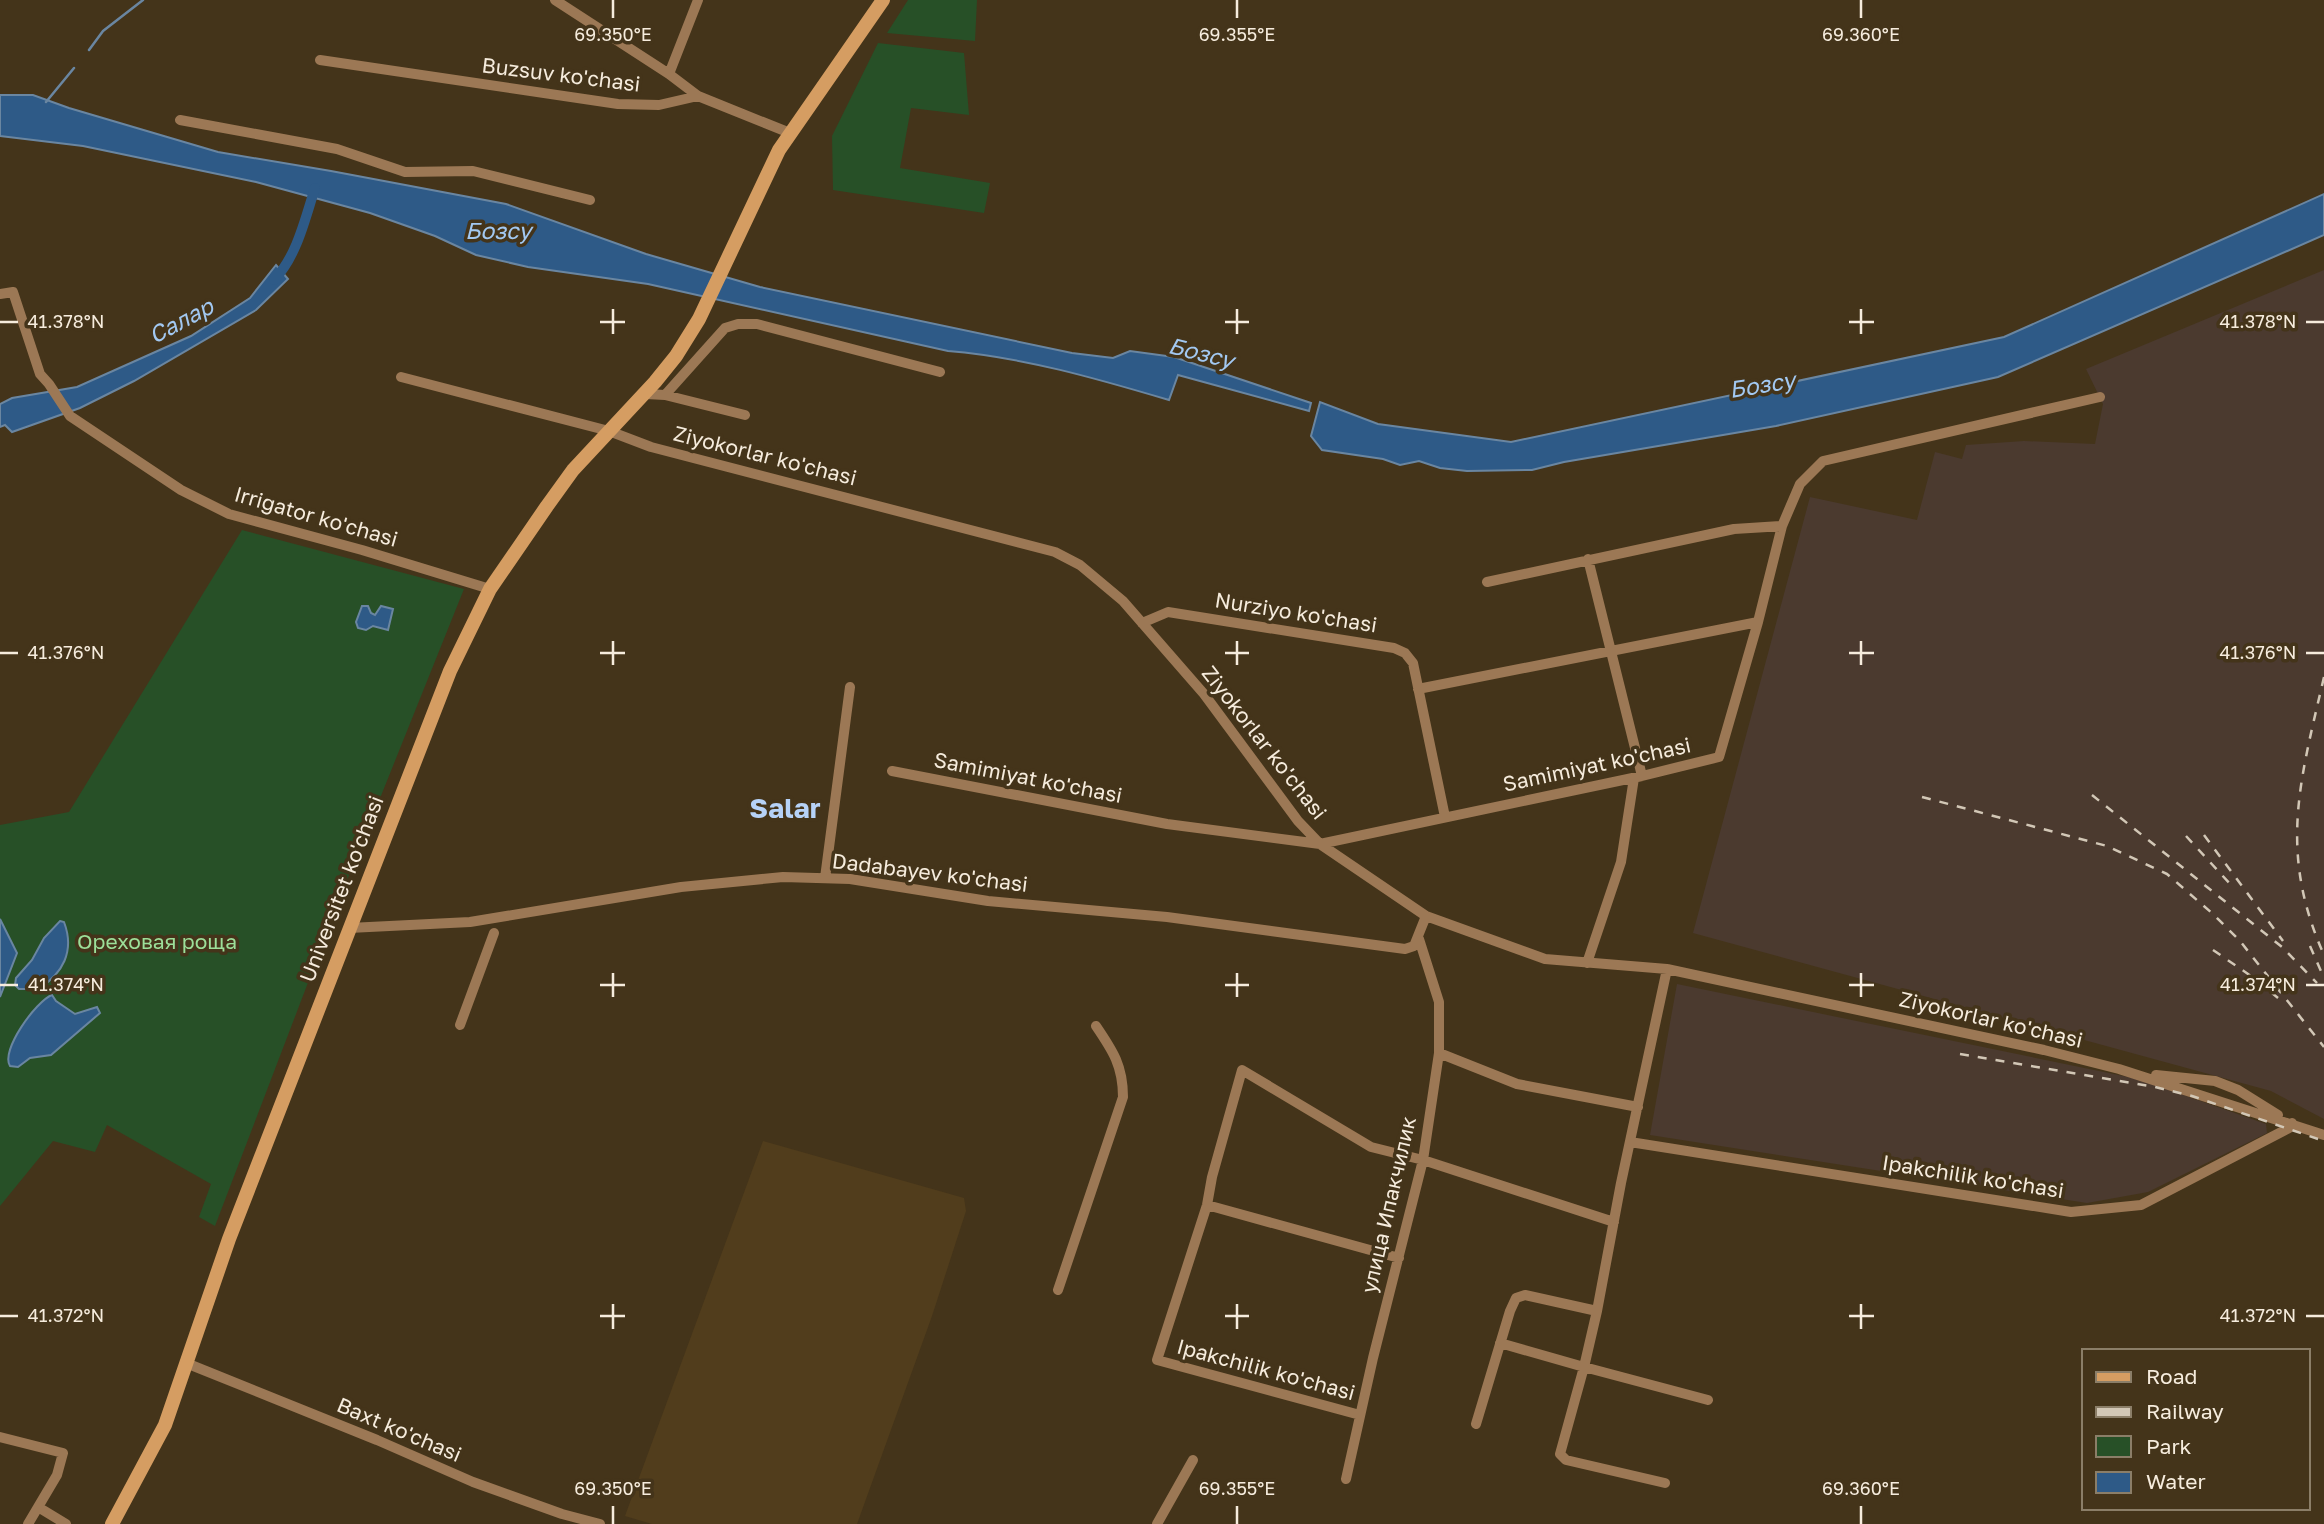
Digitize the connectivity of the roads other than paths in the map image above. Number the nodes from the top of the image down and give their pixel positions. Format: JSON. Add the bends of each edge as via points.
{"nodes":[{"id":1,"x":555,"y":0,"type":"edge"},
{"id":2,"x":698,"y":0,"type":"edge"},
{"id":3,"x":883,"y":0,"type":"edge"},
{"id":4,"x":320,"y":60,"type":"dead end"},
{"id":5,"x":669,"y":74,"type":"junction"},
{"id":6,"x":698,"y":96,"type":"junction"},
{"id":7,"x":180,"y":120,"type":"dead end"},
{"id":8,"x":790,"y":133,"type":"junction"},
{"id":9,"x":590,"y":201,"type":"dead end"},
{"id":10,"x":0,"y":294,"type":"edge"},
{"id":11,"x":940,"y":372,"type":"dead end"},
{"id":12,"x":401,"y":377,"type":"dead end"},
{"id":13,"x":646,"y":394,"type":"junction"},
{"id":14,"x":666,"y":395,"type":"junction"},
{"id":15,"x":2100,"y":397,"type":"dead end"},
{"id":16,"x":745,"y":415,"type":"dead end"},
{"id":17,"x":609,"y":431,"type":"junction"},
{"id":18,"x":1782,"y":526,"type":"junction"},
{"id":19,"x":1588,"y":559,"type":"junction"},
{"id":20,"x":1487,"y":582,"type":"dead end"},
{"id":21,"x":490,"y":589,"type":"junction"},
{"id":22,"x":1142,"y":622,"type":"junction"},
{"id":23,"x":1758,"y":622,"type":"junction"},
{"id":24,"x":1610,"y":651,"type":"junction"},
{"id":25,"x":850,"y":687,"type":"dead end"},
{"id":26,"x":1418,"y":689,"type":"junction"},
{"id":27,"x":892,"y":771,"type":"dead end"},
{"id":28,"x":1638,"y":777,"type":"junction"},
{"id":29,"x":1445,"y":817,"type":"junction"},
{"id":30,"x":1320,"y":844,"type":"junction"},
{"id":31,"x":825,"y":878,"type":"junction"},
{"id":32,"x":1426,"y":916,"type":"junction"},
{"id":33,"x":349,"y":928,"type":"junction"},
{"id":34,"x":494,"y":933,"type":"dead end"},
{"id":35,"x":1419,"y":939,"type":"junction"},
{"id":36,"x":1587,"y":962,"type":"junction"},
{"id":37,"x":1667,"y":969,"type":"junction"},
{"id":38,"x":460,"y":1025,"type":"dead end"},
{"id":39,"x":1096,"y":1026,"type":"dead end"},
{"id":40,"x":1439,"y":1054,"type":"junction"},
{"id":41,"x":2119,"y":1069,"type":"junction"},
{"id":42,"x":1637,"y":1107,"type":"junction"},
{"id":43,"x":2292,"y":1123,"type":"junction"},
{"id":44,"x":2324,"y":1135,"type":"edge"},
{"id":45,"x":1630,"y":1142,"type":"junction"},
{"id":46,"x":1423,"y":1160,"type":"junction"},
{"id":47,"x":1207,"y":1205,"type":"junction"},
{"id":48,"x":1614,"y":1222,"type":"junction"},
{"id":49,"x":1399,"y":1258,"type":"junction"},
{"id":50,"x":1058,"y":1290,"type":"dead end"},
{"id":51,"x":1597,"y":1311,"type":"junction"},
{"id":52,"x":1500,"y":1343,"type":"junction"},
{"id":53,"x":186,"y":1363,"type":"junction"},
{"id":54,"x":1584,"y":1367,"type":"junction"},
{"id":55,"x":1708,"y":1400,"type":"dead end"},
{"id":56,"x":1360,"y":1416,"type":"junction"},
{"id":57,"x":1476,"y":1424,"type":"dead end"},
{"id":58,"x":0,"y":1437,"type":"edge"},
{"id":59,"x":1193,"y":1460,"type":"dead end"},
{"id":60,"x":1346,"y":1479,"type":"dead end"},
{"id":61,"x":1665,"y":1483,"type":"dead end"},
{"id":62,"x":38,"y":1507,"type":"junction"},
{"id":63,"x":28,"y":1524,"type":"edge"},
{"id":64,"x":66,"y":1524,"type":"edge"},
{"id":65,"x":112,"y":1524,"type":"edge"},
{"id":66,"x":600,"y":1524,"type":"edge"},
{"id":67,"x":1157,"y":1524,"type":"edge"}],
"edges":[{"from":1,"to":5,"type":"street"},
{"from":2,"to":5,"type":"street"},
{"from":3,"to":8,"type":"main road"},
{"from":4,"to":6,"type":"street","name":"Buzsuv ko'chasi","via":[[618,104],[659,105]]},
{"from":5,"to":6,"type":"street"},
{"from":6,"to":8,"type":"street"},
{"from":7,"to":9,"type":"street","via":[[337,149],[405,172],[472,171]]},
{"from":8,"to":13,"type":"main road","name":"Universitet ko'chasi","via":[[768,169],[699,319]]},
{"from":10,"to":21,"type":"street","name":"Irrigator ko'chasi","via":[[13,292],[40,374],[70,416],[162,478],[229,514]]},
{"from":11,"to":14,"type":"street","name":"Ziyokorlar ko'chasi","via":[[757,324],[738,324],[724,328]]},
{"from":12,"to":17,"type":"street","name":"Ziyokorlar ko'chasi"},
{"from":13,"to":14,"type":"street"},
{"from":13,"to":17,"type":"main road","name":"Universitet ko'chasi"},
{"from":14,"to":16,"type":"street"},
{"from":15,"to":18,"type":"street","name":"Samimiyat ko'chasi","via":[[1823,461],[1800,484]]},
{"from":17,"to":21,"type":"main road","name":"Universitet ko'chasi","via":[[573,470]]},
{"from":17,"to":22,"type":"street","name":"Ziyokorlar ko'chasi","via":[[650,447],[1055,552],[1080,565]]},
{"from":18,"to":19,"type":"street","via":[[1734,529]]},
{"from":18,"to":23,"type":"street","name":"Samimiyat ko'chasi"},
{"from":19,"to":20,"type":"street"},
{"from":19,"to":24,"type":"street"},
{"from":21,"to":33,"type":"main road","name":"Universitet ko'chasi","via":[[450,671]]},
{"from":22,"to":26,"type":"street","name":"Nurziyo ko'chasi","via":[[1168,612],[1394,648],[1413,663]]},
{"from":22,"to":30,"type":"street","name":"Ziyokorlar ko'chasi"},
{"from":23,"to":24,"type":"street"},
{"from":23,"to":28,"type":"street","name":"Samimiyat ko'chasi","via":[[1719,757]]},
{"from":24,"to":26,"type":"street"},
{"from":24,"to":28,"type":"street"},
{"from":25,"to":31,"type":"street"},
{"from":26,"to":29,"type":"street","name":"Nurziyo ko'chasi"},
{"from":27,"to":30,"type":"street","name":"Samimiyat ko'chasi","via":[[1167,824]]},
{"from":28,"to":29,"type":"street","name":"Samimiyat ko'chasi"},
{"from":28,"to":36,"type":"street","via":[[1621,862]]},
{"from":29,"to":30,"type":"street","name":"Samimiyat ko'chasi"},
{"from":30,"to":32,"type":"street","name":"Ziyokorlar ko'chasi"},
{"from":31,"to":33,"type":"street","name":"Dadabayev ko'chasi","via":[[730,881],[470,922]]},
{"from":31,"to":35,"type":"street","name":"Dadabayev ko'chasi","via":[[1393,948],[1415,947]]},
{"from":32,"to":35,"type":"street"},
{"from":32,"to":36,"type":"street","name":"Ziyokorlar ko'chasi","via":[[1545,959]]},
{"from":33,"to":53,"type":"main road","name":"Universitet ko'chasi"},
{"from":34,"to":38,"type":"street"},
{"from":35,"to":40,"type":"street","name":"улица Ипакчилик","via":[[1439,1002]]},
{"from":36,"to":37,"type":"street","name":"Ziyokorlar ko'chasi"},
{"from":37,"to":41,"type":"street","name":"Ziyokorlar ko'chasi"},
{"from":37,"to":42,"type":"street"},
{"from":39,"to":50,"type":"street","via":[[1116,1056],[1123,1097]]},
{"from":40,"to":42,"type":"street","via":[[1517,1084]]},
{"from":40,"to":46,"type":"street","name":"улица Ипакчилик"},
{"from":41,"to":43,"type":"street","name":"Ziyokorlar ko'chasi"},
{"from":41,"to":43,"type":"street","name":"Ziyokorlar ko'chasi","via":[[2215,1081]]},
{"from":42,"to":45,"type":"street"},
{"from":43,"to":44,"type":"street","name":"Ziyokorlar ko'chasi"},
{"from":43,"to":45,"type":"street","name":"Ipakchilik ko'chasi","via":[[2140,1205],[2071,1212]]},
{"from":45,"to":48,"type":"street"},
{"from":46,"to":47,"type":"street","name":"Ipakchilik ko'chasi","via":[[1371,1147],[1242,1070]]},
{"from":46,"to":48,"type":"street","name":"Ipakchilik ko'chasi"},
{"from":46,"to":49,"type":"street","name":"улица Ипакчилик"},
{"from":47,"to":49,"type":"street"},
{"from":47,"to":56,"type":"street","name":"Ipakchilik ko'chasi","via":[[1157,1360]]},
{"from":48,"to":51,"type":"street"},
{"from":49,"to":56,"type":"street","name":"улица Ипакчилик"},
{"from":51,"to":52,"type":"street","via":[[1516,1298]]},
{"from":51,"to":54,"type":"street"},
{"from":52,"to":54,"type":"street"},
{"from":52,"to":57,"type":"street"},
{"from":53,"to":65,"type":"main road","name":"Universitet ko'chasi","via":[[165,1425]]},
{"from":53,"to":66,"type":"street","name":"Baxt ko'chasi","via":[[472,1482]]},
{"from":54,"to":55,"type":"street"},
{"from":54,"to":61,"type":"street","via":[[1560,1454],[1566,1460]]},
{"from":56,"to":60,"type":"street","name":"улица Ипакчилик"},
{"from":58,"to":62,"type":"street","via":[[64,1453]]},
{"from":59,"to":67,"type":"street"},
{"from":62,"to":63,"type":"street"},
{"from":62,"to":64,"type":"street"}]}
